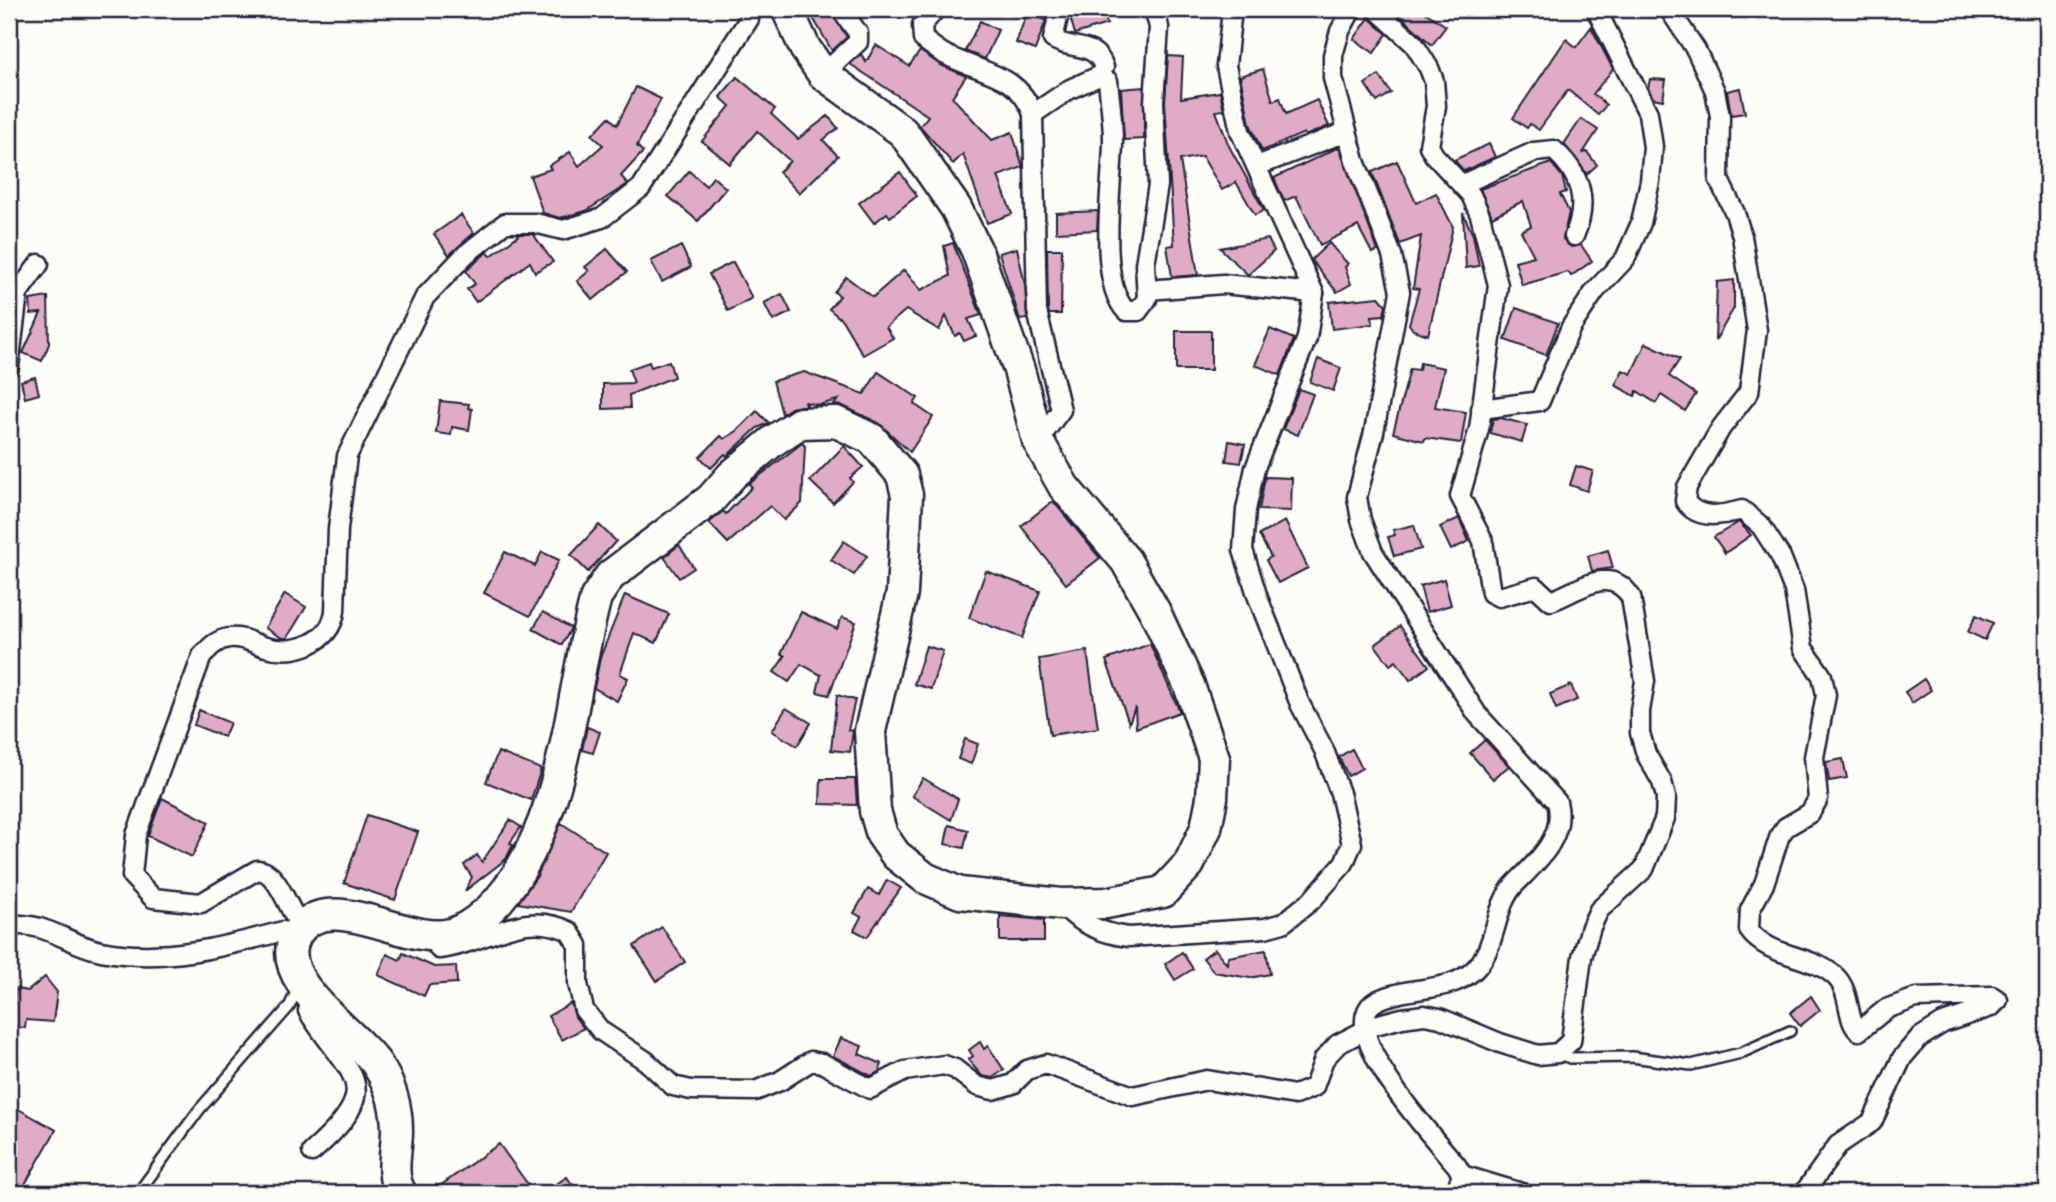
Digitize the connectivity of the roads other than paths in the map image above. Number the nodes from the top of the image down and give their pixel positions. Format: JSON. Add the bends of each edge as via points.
{"nodes":[{"id":1,"x":750,"y":9,"type":"edge"},
{"id":2,"x":787,"y":9,"type":"edge"},
{"id":3,"x":847,"y":9,"type":"edge"},
{"id":4,"x":936,"y":9,"type":"edge"},
{"id":5,"x":1060,"y":9,"type":"edge"},
{"id":6,"x":1154,"y":9,"type":"edge"},
{"id":7,"x":1233,"y":9,"type":"edge"},
{"id":8,"x":1352,"y":9,"type":"edge"},
{"id":9,"x":1376,"y":9,"type":"edge"},
{"id":10,"x":1596,"y":9,"type":"edge"},
{"id":11,"x":1669,"y":9,"type":"edge"},
{"id":12,"x":823,"y":74,"type":"junction"},
{"id":13,"x":1099,"y":76,"type":"junction"},
{"id":14,"x":1033,"y":114,"type":"junction"},
{"id":15,"x":1346,"y":132,"type":"junction"},
{"id":16,"x":1257,"y":166,"type":"junction"},
{"id":17,"x":1463,"y":184,"type":"junction"},
{"id":18,"x":1574,"y":236,"type":"dead end"},
{"id":19,"x":38,"y":264,"type":"dead end"},
{"id":20,"x":1148,"y":290,"type":"junction"},
{"id":21,"x":1314,"y":293,"type":"junction"},
{"id":22,"x":9,"y":367,"type":"edge"},
{"id":23,"x":1481,"y":409,"type":"junction"},
{"id":24,"x":1038,"y":441,"type":"junction"},
{"id":25,"x":1062,"y":904,"type":"junction"},
{"id":26,"x":361,"y":919,"type":"junction"},
{"id":27,"x":9,"y":925,"type":"edge"},
{"id":28,"x":299,"y":932,"type":"junction"},
{"id":29,"x":306,"y":990,"type":"junction"},
{"id":30,"x":1364,"y":1030,"type":"junction"},
{"id":31,"x":1790,"y":1031,"type":"dead end"},
{"id":32,"x":1558,"y":1053,"type":"junction"},
{"id":33,"x":312,"y":1152,"type":"dead end"},
{"id":34,"x":1462,"y":1175,"type":"junction"},
{"id":35,"x":138,"y":1193,"type":"edge"},
{"id":36,"x":401,"y":1193,"type":"edge"},
{"id":37,"x":1455,"y":1193,"type":"edge"},
{"id":38,"x":1522,"y":1193,"type":"edge"},
{"id":39,"x":1804,"y":1193,"type":"edge"}],
"edges":[{"from":1,"to":28,"type":"street","via":[[749,19],[695,108],[641,188],[602,218],[563,230],[535,223],[505,223],[465,255],[425,297],[347,456],[334,624],[326,634],[293,649],[230,638],[214,643],[202,656],[136,835],[132,876],[153,898],[201,903],[264,870],[275,878]]},
{"from":2,"to":12,"type":"main road"},
{"from":3,"to":12,"type":"street","via":[[845,15],[858,33],[858,42]]},
{"from":4,"to":14,"type":"street","via":[[922,25],[923,39],[951,58],[1009,81]]},
{"from":5,"to":13,"type":"street","via":[[1053,39],[1097,54],[1104,67]]},
{"from":6,"to":20,"type":"street","via":[[1159,27],[1154,102],[1158,185],[1145,264]]},
{"from":7,"to":16,"type":"street","via":[[1226,66],[1240,131]]},
{"from":8,"to":15,"type":"street","via":[[1333,55],[1333,78]]},
{"from":9,"to":17,"type":"street","via":[[1414,44],[1429,68],[1436,106],[1429,146]]},
{"from":10,"to":23,"type":"street","via":[[1648,113],[1653,147],[1641,223],[1625,259],[1595,291],[1571,327],[1539,401]]},
{"from":11,"to":39,"type":"street","via":[[1715,91],[1720,116],[1719,180],[1742,236],[1757,330],[1749,392],[1721,428],[1687,487],[1685,501],[1693,510],[1719,516],[1742,510],[1761,526],[1789,575],[1803,648],[1822,676],[1826,695],[1814,757],[1818,799],[1810,813],[1780,835],[1750,910],[1749,930],[1762,943],[1839,980],[1859,1031],[1886,1009],[1916,998],[1992,996],[1997,1000],[1991,1007],[1943,1023],[1919,1038],[1902,1058],[1872,1122],[1838,1145]]},
{"from":12,"to":24,"type":"main road","via":[[903,132],[956,208],[977,251],[1019,369]]},
{"from":13,"to":14,"type":"street"},
{"from":13,"to":20,"type":"street","via":[[1108,81],[1113,141],[1108,232],[1120,303],[1126,311],[1139,311],[1146,304]]},
{"from":14,"to":24,"type":"street","via":[[1037,311],[1061,410]]},
{"from":15,"to":16,"type":"street"},
{"from":15,"to":30,"type":"street","via":[[1392,255],[1400,292],[1357,497],[1361,520],[1373,552],[1477,714],[1556,802],[1559,813],[1548,850],[1506,896],[1477,967],[1453,983],[1380,999],[1369,1007]]},
{"from":16,"to":21,"type":"street"},
{"from":17,"to":18,"type":"street","via":[[1534,152],[1554,150],[1572,166],[1579,183],[1579,224]]},
{"from":17,"to":23,"type":"street","via":[[1480,215],[1498,285]]},
{"from":19,"to":22,"type":"street","via":[[18,293]]},
{"from":20,"to":21,"type":"street","via":[[1223,284]]},
{"from":21,"to":25,"type":"street","via":[[1307,338],[1255,468],[1243,550],[1300,704],[1340,793],[1352,844],[1344,863],[1312,900],[1283,923],[1265,928],[1129,937],[1109,934],[1074,918]]},
{"from":23,"to":32,"type":"street","via":[[1460,496],[1483,541],[1491,593],[1499,597],[1536,587],[1552,600],[1587,583],[1608,581],[1627,590],[1632,597],[1645,681],[1640,733],[1666,797],[1665,818],[1649,863],[1599,910],[1591,927],[1582,957],[1575,1031],[1572,1041]]},
{"from":24,"to":25,"type":"main road","via":[[1064,487],[1126,561],[1155,612],[1189,685],[1214,758],[1206,828],[1189,864],[1163,892],[1106,903]]},
{"from":25,"to":26,"type":"main road","via":[[960,893],[925,878],[895,855],[882,835],[875,811],[870,732],[901,593],[907,495],[902,475],[872,439],[836,422],[800,423],[610,576],[596,597],[550,799],[518,874],[496,903],[449,935]]},
{"from":26,"to":28,"type":"main road","via":[[325,914]]},
{"from":26,"to":30,"type":"street","via":[[391,938],[421,948],[462,946],[517,923],[569,931],[578,945],[580,1001],[592,1022],[681,1090],[755,1091],[817,1061],[870,1089],[905,1071],[944,1065],[977,1086],[993,1090],[1046,1064],[1133,1096],[1207,1080],[1294,1095],[1314,1087],[1328,1052]]},
{"from":27,"to":28,"type":"street","via":[[51,929],[89,948],[123,953],[203,952],[283,931]]},
{"from":28,"to":29,"type":"main road","via":[[293,954]]},
{"from":29,"to":33,"type":"street","via":[[308,1011],[342,1055],[356,1086],[356,1098],[346,1115]]},
{"from":29,"to":35,"type":"lane","via":[[297,993],[199,1110]]},
{"from":29,"to":36,"type":"main road","via":[[379,1067],[394,1101],[395,1175]]},
{"from":30,"to":32,"type":"street","via":[[1424,1016],[1451,1021],[1500,1044],[1538,1055]]},
{"from":30,"to":34,"type":"street","via":[[1380,1066]]},
{"from":31,"to":32,"type":"lane","via":[[1741,1053],[1691,1065],[1632,1057],[1570,1058]]},
{"from":34,"to":37,"type":"street"},
{"from":34,"to":38,"type":"street"}]}
